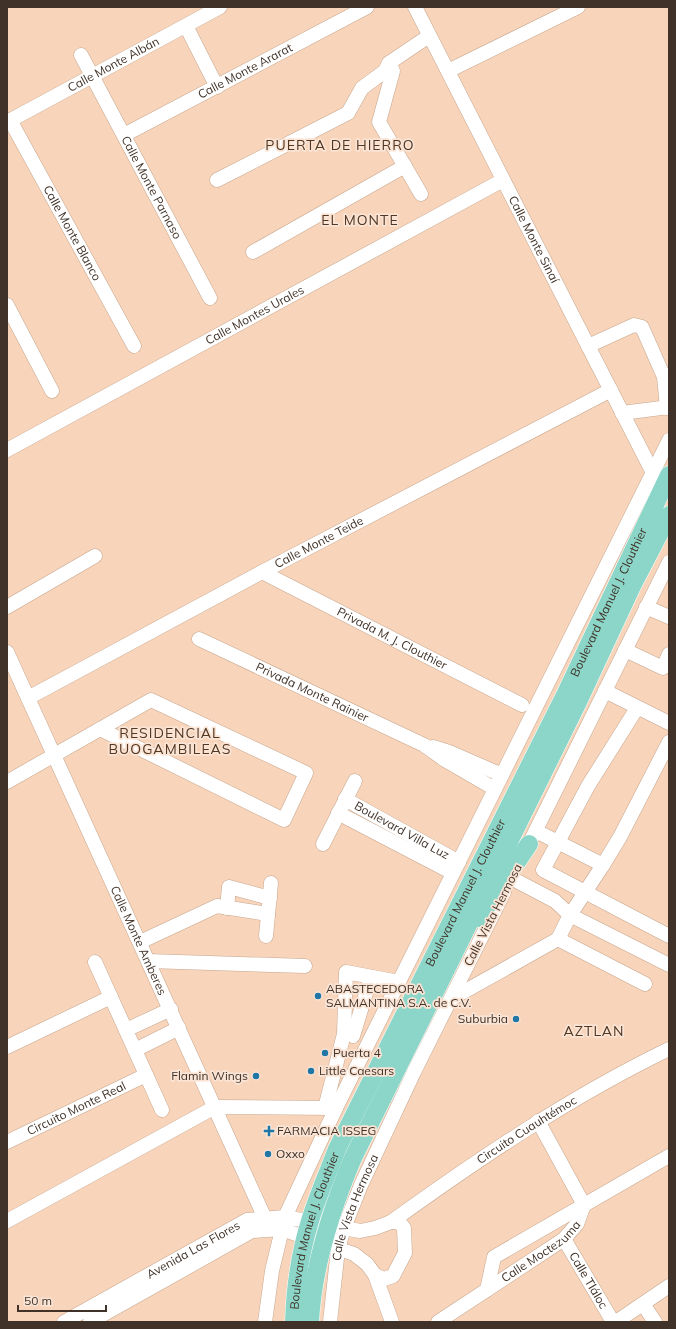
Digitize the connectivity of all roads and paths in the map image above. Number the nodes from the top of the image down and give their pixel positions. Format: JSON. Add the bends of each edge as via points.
{"nodes":[{"id":1,"x":220,"y":7,"type":"edge"},
{"id":2,"x":367,"y":7,"type":"edge"},
{"id":3,"x":414,"y":7,"type":"edge"},
{"id":4,"x":578,"y":7,"type":"edge"},
{"id":5,"x":186,"y":26,"type":"junction"},
{"id":6,"x":432,"y":40,"type":"junction"},
{"id":7,"x":81,"y":55,"type":"dead end"},
{"id":8,"x":389,"y":68,"type":"junction"},
{"id":9,"x":448,"y":71,"type":"junction"},
{"id":10,"x":92,"y":76,"type":"junction"},
{"id":11,"x":217,"y":86,"type":"junction"},
{"id":12,"x":9,"y":121,"type":"edge"},
{"id":13,"x":124,"y":135,"type":"junction"},
{"id":14,"x":405,"y":166,"type":"junction"},
{"id":15,"x":217,"y":180,"type":"dead end"},
{"id":16,"x":503,"y":180,"type":"junction"},
{"id":17,"x":421,"y":194,"type":"dead end"},
{"id":18,"x":253,"y":252,"type":"dead end"},
{"id":19,"x":210,"y":298,"type":"dead end"},
{"id":20,"x":7,"y":306,"type":"edge"},
{"id":21,"x":134,"y":346,"type":"dead end"},
{"id":22,"x":588,"y":346,"type":"junction"},
{"id":23,"x":611,"y":390,"type":"junction"},
{"id":24,"x":52,"y":391,"type":"dead end"},
{"id":25,"x":668,"y":407,"type":"edge"},
{"id":26,"x":622,"y":413,"type":"junction"},
{"id":27,"x":669,"y":440,"type":"edge"},
{"id":28,"x":7,"y":450,"type":"edge"},
{"id":29,"x":665,"y":474,"type":"edge"},
{"id":30,"x":669,"y":515,"type":"edge"},
{"id":31,"x":95,"y":556,"type":"dead end"},
{"id":32,"x":669,"y":562,"type":"edge"},
{"id":33,"x":262,"y":572,"type":"junction"},
{"id":34,"x":7,"y":607,"type":"edge"},
{"id":35,"x":646,"y":607,"type":"junction"},
{"id":36,"x":669,"y":617,"type":"edge"},
{"id":37,"x":199,"y":639,"type":"dead end"},
{"id":38,"x":625,"y":650,"type":"junction"},
{"id":39,"x":669,"y":654,"type":"edge"},
{"id":40,"x":8,"y":656,"type":"edge"},
{"id":41,"x":605,"y":692,"type":"junction"},
{"id":42,"x":28,"y":698,"type":"junction"},
{"id":43,"x":522,"y":705,"type":"dead end"},
{"id":44,"x":637,"y":708,"type":"junction"},
{"id":45,"x":669,"y":723,"type":"edge"},
{"id":46,"x":100,"y":729,"type":"junction"},
{"id":47,"x":669,"y":742,"type":"edge"},
{"id":48,"x":424,"y":745,"type":"junction"},
{"id":49,"x":54,"y":755,"type":"junction"},
{"id":50,"x":502,"y":775,"type":"junction"},
{"id":51,"x":355,"y":781,"type":"dead end"},
{"id":52,"x":7,"y":782,"type":"edge"},
{"id":53,"x":495,"y":789,"type":"junction"},
{"id":54,"x":345,"y":799,"type":"junction"},
{"id":55,"x":338,"y":813,"type":"junction"},
{"id":56,"x":533,"y":837,"type":"junction"},
{"id":57,"x":558,"y":842,"type":"junction"},
{"id":58,"x":323,"y":844,"type":"dead end"},
{"id":59,"x":603,"y":865,"type":"junction"},
{"id":60,"x":456,"y":867,"type":"junction"},
{"id":61,"x":511,"y":878,"type":"junction"},
{"id":62,"x":271,"y":883,"type":"dead end"},
{"id":63,"x":585,"y":892,"type":"junction"},
{"id":64,"x":270,"y":898,"type":"junction"},
{"id":65,"x":227,"y":908,"type":"junction"},
{"id":66,"x":268,"y":914,"type":"junction"},
{"id":67,"x":570,"y":915,"type":"junction"},
{"id":68,"x":266,"y":936,"type":"dead end"},
{"id":69,"x":669,"y":936,"type":"edge"},
{"id":70,"x":558,"y":939,"type":"junction"},
{"id":71,"x":140,"y":942,"type":"junction"},
{"id":72,"x":455,"y":949,"type":"junction"},
{"id":73,"x":148,"y":961,"type":"junction"},
{"id":74,"x":95,"y":962,"type":"dead end"},
{"id":75,"x":669,"y":965,"type":"edge"},
{"id":76,"x":305,"y":966,"type":"dead end"},
{"id":77,"x":371,"y":977,"type":"junction"},
{"id":78,"x":398,"y":982,"type":"junction"},
{"id":79,"x":645,"y":984,"type":"dead end"},
{"id":80,"x":111,"y":997,"type":"junction"},
{"id":81,"x":451,"y":999,"type":"junction"},
{"id":82,"x":170,"y":1009,"type":"junction"},
{"id":83,"x":179,"y":1028,"type":"junction"},
{"id":84,"x":126,"y":1030,"type":"junction"},
{"id":85,"x":348,"y":1035,"type":"junction"},
{"id":86,"x":370,"y":1039,"type":"junction"},
{"id":87,"x":7,"y":1047,"type":"edge"},
{"id":88,"x":669,"y":1049,"type":"edge"},
{"id":89,"x":135,"y":1050,"type":"junction"},
{"id":90,"x":146,"y":1075,"type":"junction"},
{"id":91,"x":215,"y":1107,"type":"junction"},
{"id":92,"x":330,"y":1108,"type":"junction"},
{"id":93,"x":162,"y":1110,"type":"dead end"},
{"id":94,"x":538,"y":1121,"type":"junction"},
{"id":95,"x":7,"y":1142,"type":"edge"},
{"id":96,"x":669,"y":1156,"type":"edge"},
{"id":97,"x":584,"y":1205,"type":"junction"},
{"id":98,"x":7,"y":1221,"type":"edge"},
{"id":99,"x":391,"y":1222,"type":"junction"},
{"id":100,"x":275,"y":1223,"type":"junction"},
{"id":101,"x":336,"y":1226,"type":"junction"},
{"id":102,"x":319,"y":1238,"type":"junction"},
{"id":103,"x":564,"y":1239,"type":"junction"},
{"id":104,"x":375,"y":1275,"type":"junction"},
{"id":105,"x":669,"y":1286,"type":"edge"},
{"id":106,"x":486,"y":1290,"type":"junction"},
{"id":107,"x":643,"y":1304,"type":"junction"},
{"id":108,"x":84,"y":1319,"type":"edge"},
{"id":109,"x":64,"y":1322,"type":"edge"},
{"id":110,"x":265,"y":1322,"type":"edge"},
{"id":111,"x":294,"y":1322,"type":"edge"},
{"id":112,"x":310,"y":1322,"type":"edge"},
{"id":113,"x":330,"y":1322,"type":"edge"},
{"id":114,"x":392,"y":1322,"type":"edge"},
{"id":115,"x":438,"y":1322,"type":"edge"},
{"id":116,"x":614,"y":1322,"type":"edge"},
{"id":117,"x":654,"y":1322,"type":"edge"}],
"edges":[{"from":1,"to":5,"type":"street","name":"Calle Monte Albán"},
{"from":2,"to":11,"type":"street","name":"Calle Monte Ararat"},
{"from":3,"to":6,"type":"street","name":"Calle Monte Sinaí"},
{"from":4,"to":9,"type":"street"},
{"from":5,"to":10,"type":"street","name":"Calle Monte Albán"},
{"from":5,"to":11,"type":"street"},
{"from":6,"to":8,"type":"street"},
{"from":6,"to":9,"type":"street","name":"Calle Monte Sinaí"},
{"from":7,"to":10,"type":"street","name":"Calle Monte Parnaso"},
{"from":8,"to":14,"type":"street","via":[[379,122]]},
{"from":8,"to":15,"type":"street","via":[[362,88],[348,113]]},
{"from":9,"to":16,"type":"street","name":"Calle Monte Sinaí"},
{"from":10,"to":12,"type":"street","name":"Calle Monte Albán"},
{"from":10,"to":13,"type":"street","name":"Calle Monte Parnaso"},
{"from":11,"to":13,"type":"street","name":"Calle Monte Ararat"},
{"from":12,"to":21,"type":"street","name":"Calle Monte Blanco"},
{"from":13,"to":19,"type":"street","name":"Calle Monte Parnaso"},
{"from":14,"to":17,"type":"street"},
{"from":14,"to":18,"type":"street"},
{"from":16,"to":22,"type":"street","name":"Calle Monte Sinaí"},
{"from":16,"to":28,"type":"street","name":"Calle Montes Urales"},
{"from":20,"to":24,"type":"street"},
{"from":22,"to":23,"type":"street","name":"Calle Monte Sinaí"},
{"from":22,"to":25,"type":"street","via":[[634,325],[642,327],[664,377]]},
{"from":23,"to":26,"type":"street","name":"Calle Monte Sinaí"},
{"from":23,"to":33,"type":"street","name":"Calle Monte Teide"},
{"from":25,"to":26,"type":"street"},
{"from":26,"to":29,"type":"street","name":"Calle Monte Sinaí"},
{"from":27,"to":29,"type":"street"},
{"from":29,"to":50,"type":"street"},
{"from":29,"to":102,"type":"main road","name":"Boulevard Manuel J. Clouthier","via":[[564,695],[337,1149]]},
{"from":30,"to":72,"type":"main road","name":"Boulevard Manuel J. Clouthier"},
{"from":31,"to":34,"type":"street"},
{"from":32,"to":35,"type":"street","name":"Calle Vista Hermosa"},
{"from":33,"to":42,"type":"street","name":"Calle Monte Teide"},
{"from":33,"to":43,"type":"street","name":"Privada M. J. Clouthier"},
{"from":35,"to":36,"type":"street"},
{"from":35,"to":38,"type":"street","name":"Calle Vista Hermosa"},
{"from":37,"to":48,"type":"street","name":"Privada Monte Rainier"},
{"from":38,"to":39,"type":"street","via":[[663,668]]},
{"from":38,"to":41,"type":"street","name":"Calle Vista Hermosa"},
{"from":40,"to":42,"type":"street","name":"Calle Monte Amberes"},
{"from":41,"to":44,"type":"street"},
{"from":41,"to":56,"type":"street","name":"Calle Vista Hermosa"},
{"from":42,"to":49,"type":"street","name":"Calle Monte Amberes"},
{"from":44,"to":45,"type":"street"},
{"from":44,"to":57,"type":"street","via":[[588,786]]},
{"from":46,"to":46,"type":"street","via":[[151,700],[306,773],[284,820]]},
{"from":46,"to":49,"type":"street"},
{"from":47,"to":59,"type":"street","via":[[620,838]]},
{"from":48,"to":50,"type":"street","name":"Privada Monte Rainier","via":[[449,752]]},
{"from":48,"to":53,"type":"street","name":"Privada Monte Rainier"},
{"from":49,"to":52,"type":"street"},
{"from":49,"to":71,"type":"street","name":"Calle Monte Amberes"},
{"from":50,"to":53,"type":"street"},
{"from":51,"to":54,"type":"street"},
{"from":53,"to":60,"type":"street"},
{"from":54,"to":55,"type":"street"},
{"from":54,"to":60,"type":"street","name":"Boulevard Villa Luz"},
{"from":55,"to":58,"type":"street"},
{"from":55,"to":60,"type":"street","name":"Boulevard Villa Luz"},
{"from":56,"to":57,"type":"street"},
{"from":56,"to":61,"type":"street","name":"Calle Vista Hermosa"},
{"from":56,"to":72,"type":"main road","via":[[490,904]]},
{"from":57,"to":59,"type":"street"},
{"from":57,"to":63,"type":"street","via":[[543,870]]},
{"from":59,"to":63,"type":"street"},
{"from":60,"to":78,"type":"street"},
{"from":61,"to":67,"type":"street","via":[[555,901]]},
{"from":61,"to":81,"type":"street","name":"Calle Vista Hermosa"},
{"from":62,"to":64,"type":"street"},
{"from":63,"to":67,"type":"street"},
{"from":63,"to":69,"type":"street"},
{"from":64,"to":65,"type":"street","via":[[229,887]]},
{"from":64,"to":66,"type":"street"},
{"from":65,"to":66,"type":"street"},
{"from":65,"to":71,"type":"street","via":[[217,906]]},
{"from":66,"to":68,"type":"street"},
{"from":67,"to":70,"type":"street"},
{"from":67,"to":75,"type":"street"},
{"from":70,"to":79,"type":"street"},
{"from":70,"to":81,"type":"street"},
{"from":71,"to":73,"type":"street","name":"Calle Monte Amberes"},
{"from":72,"to":101,"type":"main road","name":"Boulevard Manuel J. Clouthier","via":[[353,1158]]},
{"from":73,"to":76,"type":"street"},
{"from":73,"to":82,"type":"street","name":"Calle Monte Amberes"},
{"from":74,"to":80,"type":"street"},
{"from":77,"to":78,"type":"street"},
{"from":77,"to":85,"type":"street"},
{"from":77,"to":85,"type":"street","via":[[346,972]]},
{"from":78,"to":86,"type":"street"},
{"from":80,"to":84,"type":"street"},
{"from":80,"to":87,"type":"street"},
{"from":81,"to":101,"type":"street","name":"Calle Vista Hermosa","via":[[361,1185]]},
{"from":82,"to":83,"type":"street","name":"Calle Monte Amberes"},
{"from":82,"to":84,"type":"street"},
{"from":83,"to":89,"type":"street"},
{"from":83,"to":91,"type":"street","name":"Calle Monte Amberes"},
{"from":84,"to":89,"type":"street"},
{"from":85,"to":86,"type":"street"},
{"from":85,"to":92,"type":"street"},
{"from":86,"to":92,"type":"street"},
{"from":88,"to":94,"type":"street","name":"Circuito Cuauhtémoc"},
{"from":89,"to":90,"type":"street"},
{"from":90,"to":93,"type":"street"},
{"from":90,"to":95,"type":"street","name":"Circuito Monte Real"},
{"from":91,"to":92,"type":"street"},
{"from":91,"to":98,"type":"street"},
{"from":91,"to":100,"type":"street","name":"Calle Monte Amberes"},
{"from":92,"to":100,"type":"street"},
{"from":94,"to":97,"type":"street"},
{"from":94,"to":99,"type":"street","name":"Circuito Cuauhtémoc","via":[[463,1170]]},
{"from":96,"to":97,"type":"street","name":"Calle Moctezuma"},
{"from":97,"to":103,"type":"street","name":"Calle Moctezuma","via":[[577,1224]]},
{"from":97,"to":106,"type":"street","name":"Calle Moctezuma","via":[[494,1257]]},
{"from":99,"to":101,"type":"street","name":"Circuito Cuauhtémoc","via":[[360,1231]]},
{"from":99,"to":104,"type":"street","via":[[398,1222],[404,1228],[405,1253],[393,1276],[384,1279]]},
{"from":100,"to":102,"type":"street"},
{"from":100,"to":108,"type":"street","name":"Avenida Las Flores","via":[[247,1220]]},
{"from":100,"to":110,"type":"street"},
{"from":101,"to":102,"type":"main road","name":"Boulevard Manuel J. Clouthier"},
{"from":102,"to":104,"type":"street","via":[[354,1254],[367,1264]]},
{"from":102,"to":111,"type":"main road","name":"Boulevard Manuel J. Clouthier","via":[[294,1300]]},
{"from":102,"to":112,"type":"main road","name":"Boulevard Manuel J. Clouthier"},
{"from":102,"to":113,"type":"street","name":"Calle Vista Hermosa"},
{"from":103,"to":106,"type":"street","name":"Calle Moctezuma"},
{"from":103,"to":116,"type":"street","name":"Calle Tláloc"},
{"from":104,"to":114,"type":"street"},
{"from":105,"to":107,"type":"street"},
{"from":106,"to":115,"type":"street","name":"Calle Moctezuma"},
{"from":107,"to":116,"type":"street"},
{"from":107,"to":117,"type":"street"},
{"from":108,"to":109,"type":"street","name":"Avenida Las Flores"}]}
